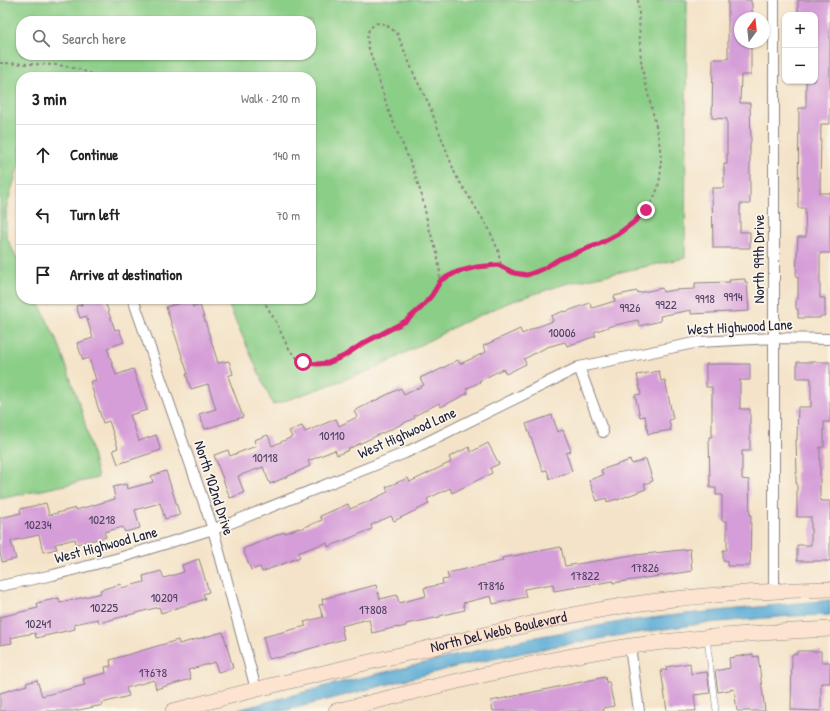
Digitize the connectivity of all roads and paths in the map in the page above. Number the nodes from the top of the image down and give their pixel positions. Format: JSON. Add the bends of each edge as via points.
{"nodes":[{"id":1,"x":638,"y":0,"type":"edge"},
{"id":2,"x":774,"y":0,"type":"edge"},
{"id":3,"x":0,"y":63,"type":"edge"},
{"id":4,"x":86,"y":72,"type":"edge"},
{"id":5,"x":504,"y":267,"type":"junction"},
{"id":6,"x":437,"y":287,"type":"junction"},
{"id":7,"x":135,"y":304,"type":"edge"},
{"id":8,"x":266,"y":304,"type":"edge"},
{"id":9,"x":774,"y":338,"type":"junction"},
{"id":10,"x":830,"y":339,"type":"edge"},
{"id":11,"x":579,"y":367,"type":"junction"},
{"id":12,"x":603,"y":432,"type":"dead end"},
{"id":13,"x":213,"y":529,"type":"junction"},
{"id":14,"x":0,"y":586,"type":"edge"},
{"id":15,"x":830,"y":589,"type":"edge"},
{"id":16,"x":774,"y":591,"type":"junction"},
{"id":17,"x":830,"y":629,"type":"edge"},
{"id":18,"x":707,"y":638,"type":"junction"},
{"id":19,"x":630,"y":647,"type":"junction"},
{"id":20,"x":256,"y":689,"type":"junction"},
{"id":21,"x":173,"y":711,"type":"edge"},
{"id":22,"x":336,"y":711,"type":"edge"},
{"id":23,"x":640,"y":711,"type":"edge"},
{"id":24,"x":716,"y":711,"type":"edge"}],
"edges":[{"from":1,"to":5,"type":"path","via":[[641,59],[658,136],[660,160],[660,178],[654,196],[646,210],[634,222],[599,244],[559,259],[527,275],[514,273]]},
{"from":2,"to":9,"type":"street","name":"North 99th Drive"},
{"from":3,"to":4,"type":"path","via":[[59,65]]},
{"from":5,"to":6,"type":"path","via":[[477,267],[457,272],[441,280]]},
{"from":5,"to":6,"type":"path","via":[[489,229],[456,176],[428,102],[397,33],[385,24],[378,23],[370,28],[367,34],[368,46],[388,112],[422,196],[437,253],[440,273]]},
{"from":6,"to":8,"type":"path","via":[[422,307],[406,321],[328,363],[303,362],[295,356],[286,345]]},
{"from":7,"to":13,"type":"street","name":"North 102nd Drive"},
{"from":9,"to":10,"type":"street","name":"West Highwood Lane"},
{"from":9,"to":11,"type":"street","name":"West Highwood Lane","via":[[699,342]]},
{"from":9,"to":16,"type":"street","name":"North 99th Drive"},
{"from":11,"to":12,"type":"street"},
{"from":11,"to":13,"type":"street","name":"West Highwood Lane","via":[[405,453]]},
{"from":13,"to":14,"type":"street","name":"West Highwood Lane","via":[[119,558]]},
{"from":13,"to":20,"type":"street","name":"North 102nd Drive"},
{"from":15,"to":16,"type":"street","name":"North Del Webb Boulevard"},
{"from":16,"to":20,"type":"street","name":"North Del Webb Boulevard","via":[[622,606],[498,632]]},
{"from":17,"to":18,"type":"street"},
{"from":18,"to":19,"type":"street"},
{"from":18,"to":24,"type":"lane"},
{"from":19,"to":22,"type":"street","via":[[534,664]]},
{"from":19,"to":23,"type":"street"},
{"from":20,"to":21,"type":"street","name":"North Del Webb Boulevard"}]}
